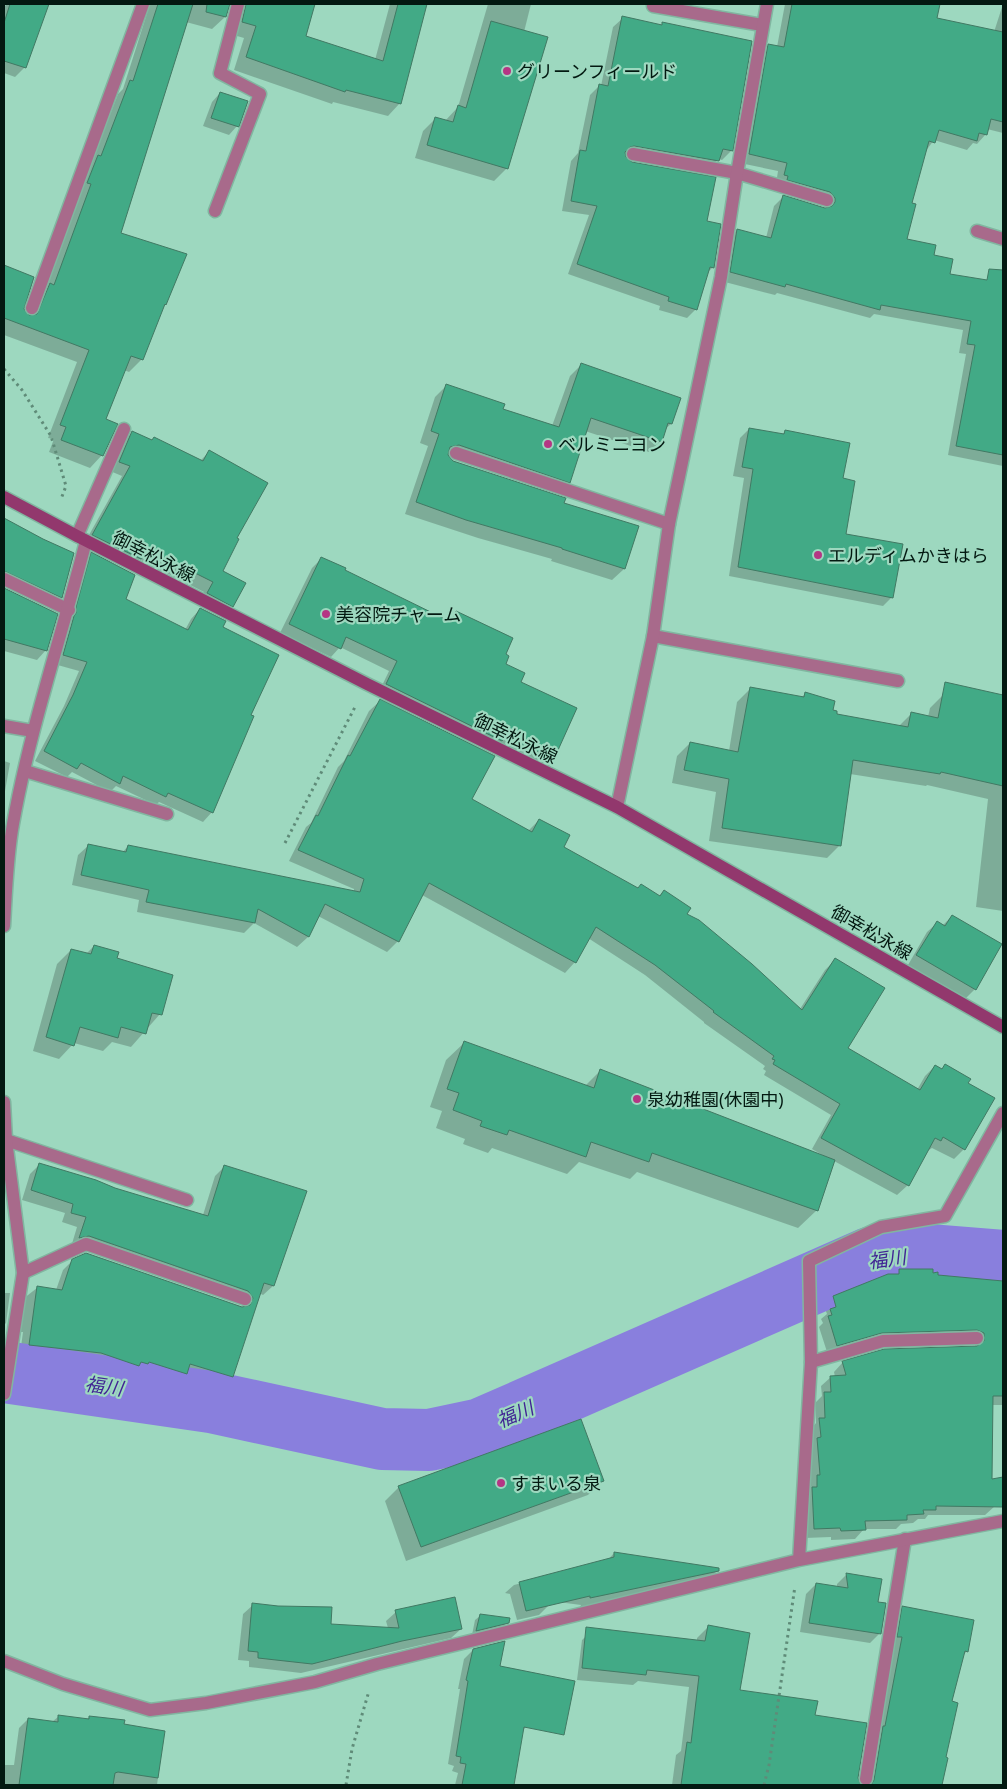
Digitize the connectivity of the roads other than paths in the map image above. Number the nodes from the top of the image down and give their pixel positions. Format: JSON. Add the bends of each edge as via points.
{"nodes":[{"id":1,"x":143,"y":4,"type":"edge"},
{"id":2,"x":238,"y":4,"type":"edge"},
{"id":3,"x":767,"y":4,"type":"edge"},
{"id":4,"x":653,"y":6,"type":"dead end"},
{"id":5,"x":762,"y":25,"type":"junction"},
{"id":6,"x":633,"y":154,"type":"dead end"},
{"id":7,"x":737,"y":173,"type":"junction"},
{"id":8,"x":827,"y":200,"type":"dead end"},
{"id":9,"x":215,"y":211,"type":"dead end"},
{"id":10,"x":977,"y":231,"type":"dead end"},
{"id":11,"x":1003,"y":239,"type":"edge"},
{"id":12,"x":32,"y":308,"type":"dead end"},
{"id":13,"x":124,"y":430,"type":"dead end"},
{"id":14,"x":456,"y":454,"type":"dead end"},
{"id":15,"x":4,"y":497,"type":"edge"},
{"id":16,"x":669,"y":524,"type":"junction"},
{"id":17,"x":81,"y":538,"type":"junction"},
{"id":18,"x":4,"y":579,"type":"edge"},
{"id":19,"x":69,"y":610,"type":"junction"},
{"id":20,"x":653,"y":636,"type":"junction"},
{"id":21,"x":898,"y":682,"type":"dead end"},
{"id":22,"x":4,"y":726,"type":"edge"},
{"id":23,"x":33,"y":731,"type":"junction"},
{"id":24,"x":25,"y":771,"type":"junction"},
{"id":25,"x":617,"y":807,"type":"junction"},
{"id":26,"x":167,"y":814,"type":"dead end"},
{"id":27,"x":8,"y":823,"type":"edge"},
{"id":28,"x":4,"y":900,"type":"edge"},
{"id":29,"x":4,"y":926,"type":"edge"},
{"id":30,"x":1003,"y":1027,"type":"edge"},
{"id":31,"x":4,"y":1102,"type":"edge"},
{"id":32,"x":1003,"y":1114,"type":"edge"},
{"id":33,"x":6,"y":1140,"type":"junction"},
{"id":34,"x":187,"y":1200,"type":"dead end"},
{"id":35,"x":23,"y":1274,"type":"junction"},
{"id":36,"x":245,"y":1299,"type":"dead end"},
{"id":37,"x":977,"y":1338,"type":"dead end"},
{"id":38,"x":9,"y":1353,"type":"edge"},
{"id":39,"x":811,"y":1362,"type":"junction"},
{"id":40,"x":5,"y":1388,"type":"edge"},
{"id":41,"x":1003,"y":1520,"type":"edge"},
{"id":42,"x":905,"y":1539,"type":"junction"},
{"id":43,"x":799,"y":1560,"type":"junction"},
{"id":44,"x":4,"y":1661,"type":"edge"},
{"id":45,"x":866,"y":1779,"type":"dead end"}],
"edges":[{"from":1,"to":12,"type":"street"},
{"from":2,"to":9,"type":"street","via":[[220,73],[260,94]]},
{"from":3,"to":5,"type":"street"},
{"from":4,"to":5,"type":"street"},
{"from":5,"to":7,"type":"street"},
{"from":6,"to":7,"type":"street"},
{"from":7,"to":8,"type":"street"},
{"from":7,"to":16,"type":"street","via":[[721,277]]},
{"from":10,"to":11,"type":"street"},
{"from":13,"to":17,"type":"street"},
{"from":14,"to":16,"type":"street"},
{"from":15,"to":17,"type":"main road","name":"御幸松永線"},
{"from":16,"to":20,"type":"street"},
{"from":17,"to":19,"type":"street"},
{"from":17,"to":25,"type":"main road","name":"御幸松永線"},
{"from":18,"to":19,"type":"street"},
{"from":19,"to":23,"type":"street"},
{"from":20,"to":21,"type":"street"},
{"from":20,"to":25,"type":"street"},
{"from":22,"to":23,"type":"street"},
{"from":23,"to":24,"type":"street"},
{"from":24,"to":26,"type":"street"},
{"from":24,"to":27,"type":"street"},
{"from":25,"to":30,"type":"main road","name":"御幸松永線"},
{"from":27,"to":28,"type":"street"},
{"from":28,"to":29,"type":"street"},
{"from":31,"to":33,"type":"street"},
{"from":32,"to":39,"type":"street","via":[[945,1216],[881,1227],[809,1261]]},
{"from":33,"to":34,"type":"street"},
{"from":33,"to":35,"type":"street"},
{"from":35,"to":36,"type":"street","via":[[86,1244]]},
{"from":35,"to":38,"type":"street"},
{"from":37,"to":39,"type":"street","via":[[883,1341]]},
{"from":38,"to":40,"type":"street"},
{"from":39,"to":43,"type":"street"},
{"from":41,"to":42,"type":"street"},
{"from":42,"to":43,"type":"street"},
{"from":42,"to":45,"type":"street"},
{"from":43,"to":44,"type":"street","via":[[377,1664],[316,1682],[206,1703],[150,1710],[63,1684]]}]}
